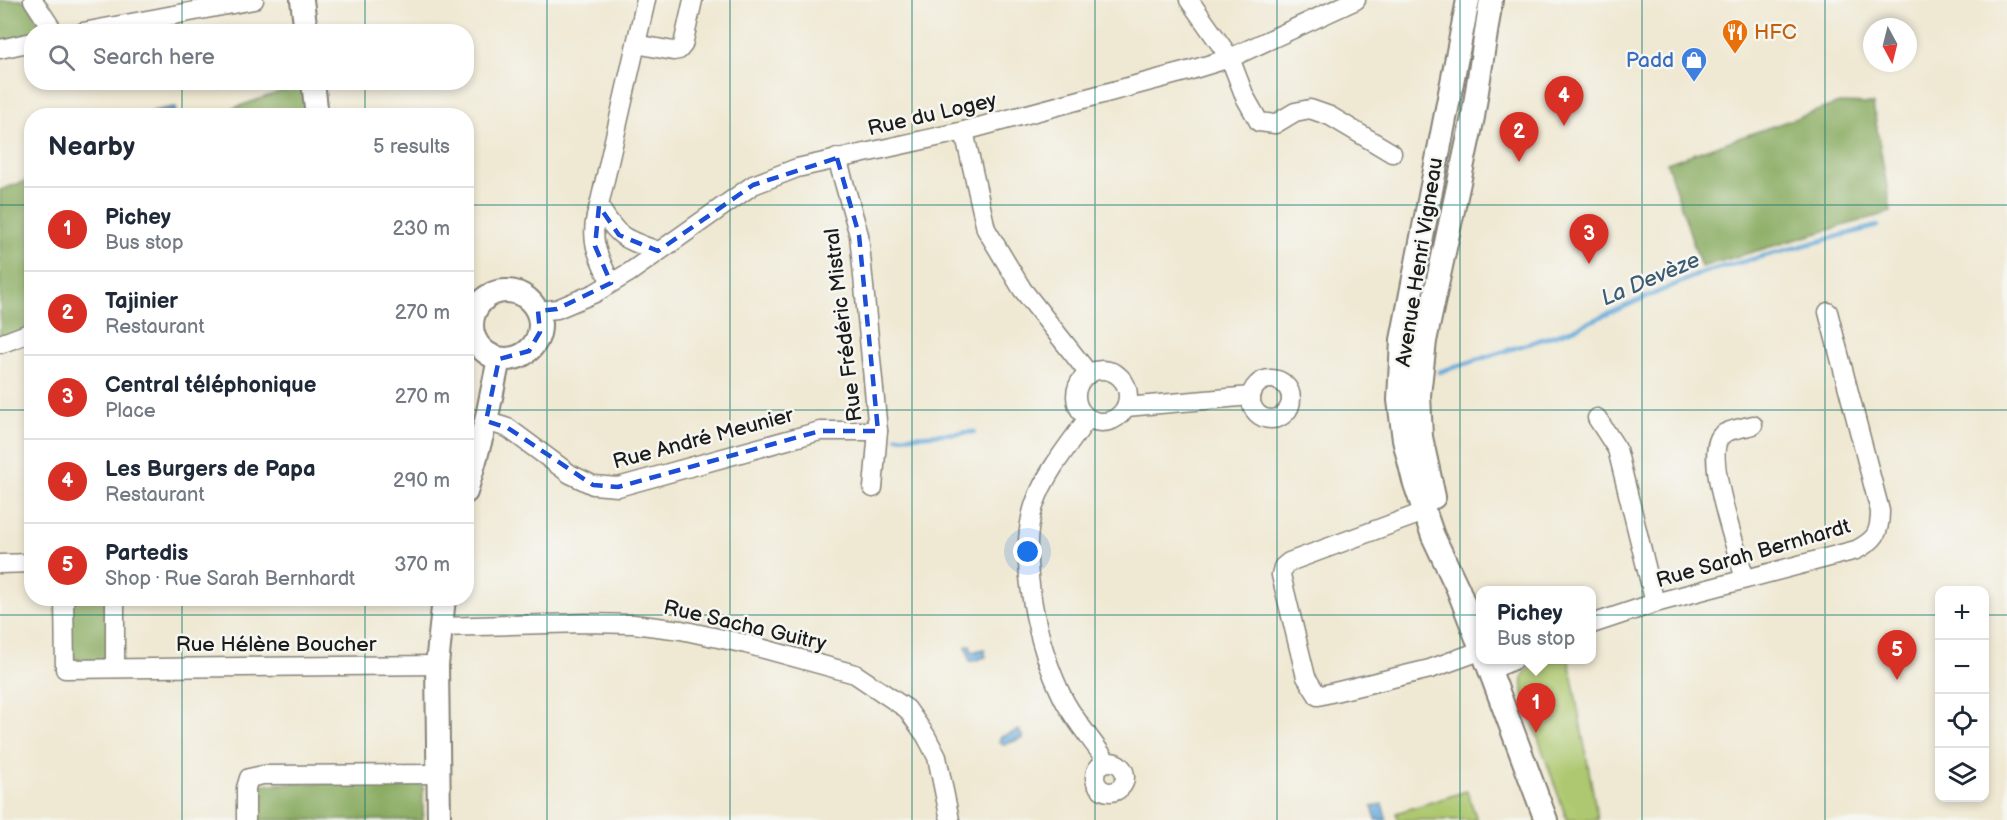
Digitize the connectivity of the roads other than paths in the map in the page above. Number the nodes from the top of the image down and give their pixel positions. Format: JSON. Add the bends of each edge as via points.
{"nodes":[{"id":1,"x":33,"y":0,"type":"edge"},
{"id":2,"x":254,"y":0,"type":"edge"},
{"id":3,"x":302,"y":0,"type":"edge"},
{"id":4,"x":646,"y":0,"type":"edge"},
{"id":5,"x":693,"y":0,"type":"edge"},
{"id":6,"x":1189,"y":0,"type":"edge"},
{"id":7,"x":1356,"y":0,"type":"edge"},
{"id":8,"x":1468,"y":0,"type":"edge"},
{"id":9,"x":1491,"y":0,"type":"edge"},
{"id":10,"x":49,"y":24,"type":"edge"},
{"id":11,"x":126,"y":24,"type":"edge"},
{"id":12,"x":305,"y":24,"type":"edge"},
{"id":13,"x":24,"y":44,"type":"edge"},
{"id":14,"x":636,"y":44,"type":"junction"},
{"id":15,"x":0,"y":49,"type":"edge"},
{"id":16,"x":1230,"y":58,"type":"junction"},
{"id":17,"x":314,"y":90,"type":"edge"},
{"id":18,"x":316,"y":108,"type":"edge"},
{"id":19,"x":964,"y":131,"type":"junction"},
{"id":20,"x":1392,"y":153,"type":"dead end"},
{"id":21,"x":837,"y":158,"type":"junction"},
{"id":22,"x":599,"y":206,"type":"junction"},
{"id":23,"x":658,"y":251,"type":"junction"},
{"id":24,"x":611,"y":283,"type":"junction"},
{"id":25,"x":474,"y":300,"type":"edge"},
{"id":26,"x":538,"y":311,"type":"junction"},
{"id":27,"x":1828,"y":312,"type":"dead end"},
{"id":28,"x":24,"y":335,"type":"edge"},
{"id":29,"x":474,"y":338,"type":"edge"},
{"id":30,"x":0,"y":344,"type":"edge"},
{"id":31,"x":499,"y":359,"type":"junction"},
{"id":32,"x":1089,"y":374,"type":"junction"},
{"id":33,"x":1251,"y":396,"type":"dead end"},
{"id":34,"x":1126,"y":407,"type":"junction"},
{"id":35,"x":1088,"y":418,"type":"junction"},
{"id":36,"x":1597,"y":418,"type":"dead end"},
{"id":37,"x":486,"y":422,"type":"junction"},
{"id":38,"x":1753,"y":425,"type":"dead end"},
{"id":39,"x":878,"y":431,"type":"junction"},
{"id":40,"x":474,"y":464,"type":"edge"},
{"id":41,"x":873,"y":488,"type":"dead end"},
{"id":42,"x":1430,"y":515,"type":"junction"},
{"id":43,"x":24,"y":563,"type":"edge"},
{"id":44,"x":0,"y":564,"type":"edge"},
{"id":45,"x":1746,"y":579,"type":"junction"},
{"id":46,"x":1655,"y":603,"type":"junction"},
{"id":47,"x":64,"y":606,"type":"edge"},
{"id":48,"x":115,"y":606,"type":"edge"},
{"id":49,"x":443,"y":606,"type":"edge"},
{"id":50,"x":1596,"y":623,"type":"edge"},
{"id":51,"x":440,"y":627,"type":"junction"},
{"id":52,"x":1476,"y":636,"type":"edge"},
{"id":53,"x":1476,"y":659,"type":"edge"},
{"id":54,"x":1487,"y":664,"type":"edge"},
{"id":55,"x":437,"y":665,"type":"junction"},
{"id":56,"x":116,"y":668,"type":"junction"},
{"id":57,"x":1107,"y":762,"type":"dead end"},
{"id":58,"x":438,"y":774,"type":"junction"},
{"id":59,"x":246,"y":820,"type":"edge"},
{"id":60,"x":439,"y":820,"type":"edge"},
{"id":61,"x":950,"y":820,"type":"edge"},
{"id":62,"x":1546,"y":820,"type":"edge"}],
"edges":[{"from":1,"to":10,"type":"street"},
{"from":2,"to":11,"type":"street"},
{"from":3,"to":12,"type":"street"},
{"from":4,"to":14,"type":"street"},
{"from":5,"to":14,"type":"street","via":[[679,50]]},
{"from":6,"to":16,"type":"street"},
{"from":7,"to":16,"type":"street","name":"Rue du Logey"},
{"from":8,"to":42,"type":"street","name":"Avenue Henri Vigneau","via":[[1402,340],[1399,400],[1404,440],[1414,481]]},
{"from":9,"to":42,"type":"street","name":"Avenue Henri Vigneau","via":[[1473,117],[1425,341],[1419,395]]},
{"from":13,"to":15,"type":"street"},
{"from":14,"to":22,"type":"street"},
{"from":16,"to":19,"type":"street","name":"Rue du Logey"},
{"from":16,"to":20,"type":"street","via":[[1259,122],[1275,124],[1295,112],[1310,109],[1330,116]]},
{"from":17,"to":18,"type":"street"},
{"from":19,"to":21,"type":"street","name":"Rue du Logey"},
{"from":19,"to":32,"type":"street","via":[[986,229],[1022,289]]},
{"from":21,"to":23,"type":"street","name":"Rue du Logey","via":[[753,184]]},
{"from":21,"to":39,"type":"street","name":"Rue Frédéric Mistral","via":[[858,235]]},
{"from":22,"to":23,"type":"street","via":[[619,235]]},
{"from":22,"to":24,"type":"street","via":[[594,220],[595,246]]},
{"from":23,"to":24,"type":"street","name":"Rue du Logey"},
{"from":24,"to":26,"type":"street","name":"Rue du Logey","via":[[556,309]]},
{"from":25,"to":26,"type":"street","via":[[494,292],[515,291]]},
{"from":26,"to":31,"type":"street","via":[[540,332],[529,351],[520,357]]},
{"from":27,"to":45,"type":"street","name":"Rue Sarah Bernhardt","via":[[1880,511],[1880,525],[1876,536],[1856,550]]},
{"from":28,"to":30,"type":"street"},
{"from":29,"to":31,"type":"street","via":[[480,348]]},
{"from":31,"to":37,"type":"street"},
{"from":32,"to":34,"type":"street","via":[[1102,370],[1123,380],[1129,394]]},
{"from":32,"to":35,"type":"street","via":[[1076,396],[1081,412]]},
{"from":33,"to":34,"type":"street"},
{"from":34,"to":35,"type":"street","via":[[1121,415],[1105,423]]},
{"from":35,"to":57,"type":"street","via":[[1051,470],[1036,501],[1028,526],[1031,596],[1044,652],[1064,700]]},
{"from":36,"to":46,"type":"street","via":[[1617,449]]},
{"from":37,"to":39,"type":"street","name":"Rue André Meunier","via":[[508,428],[578,478],[593,485],[618,487],[820,430]]},
{"from":37,"to":40,"type":"street"},
{"from":38,"to":45,"type":"street","via":[[1724,433],[1715,449],[1722,497]]},
{"from":39,"to":41,"type":"street","name":"Rue Frédéric Mistral"},
{"from":42,"to":52,"type":"street","name":"Avenue Henri Vigneau"},
{"from":42,"to":53,"type":"street","via":[[1283,567],[1281,576],[1306,677],[1318,696]]},
{"from":43,"to":44,"type":"street"},
{"from":45,"to":46,"type":"street","name":"Rue Sarah Bernhardt"},
{"from":46,"to":50,"type":"street","name":"Rue Sarah Bernhardt"},
{"from":47,"to":56,"type":"street","name":"Rue Hélène Boucher","via":[[65,669]]},
{"from":48,"to":56,"type":"street"},
{"from":49,"to":51,"type":"street"},
{"from":51,"to":55,"type":"street"},
{"from":51,"to":61,"type":"street","name":"Rue Sacha Guitry","via":[[633,624],[746,644],[855,674],[907,709],[926,736],[937,757]]},
{"from":54,"to":62,"type":"street","name":"Avenue Henri Vigneau"},
{"from":55,"to":56,"type":"street","name":"Rue Hélène Boucher"},
{"from":55,"to":58,"type":"street"},
{"from":58,"to":59,"type":"street","via":[[249,778]]},
{"from":58,"to":60,"type":"street"}]}
